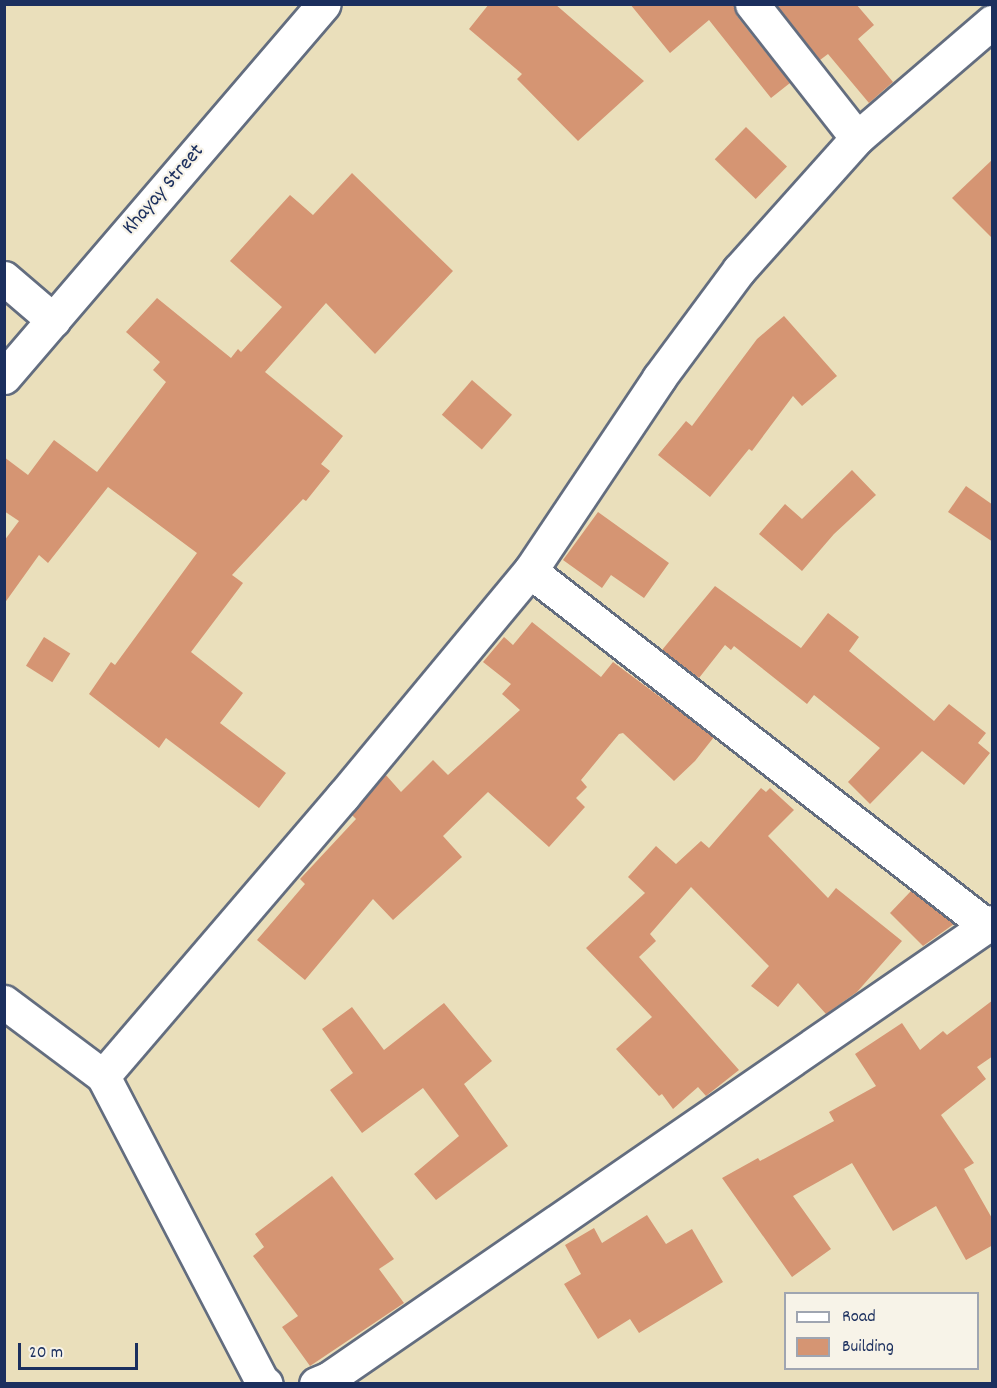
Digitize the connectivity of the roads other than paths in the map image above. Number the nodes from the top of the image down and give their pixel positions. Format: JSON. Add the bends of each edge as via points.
{"nodes":[{"id":1,"x":324,"y":4,"type":"edge"},
{"id":2,"x":752,"y":4,"type":"edge"},
{"id":3,"x":993,"y":22,"type":"edge"},
{"id":4,"x":857,"y":138,"type":"junction"},
{"id":5,"x":4,"y":278,"type":"edge"},
{"id":6,"x":53,"y":320,"type":"junction"},
{"id":7,"x":4,"y":377,"type":"edge"},
{"id":8,"x":530,"y":571,"type":"junction"},
{"id":9,"x":990,"y":924,"type":"edge"},
{"id":10,"x":4,"y":1002,"type":"edge"},
{"id":11,"x":103,"y":1076,"type":"junction"},
{"id":12,"x":266,"y":1383,"type":"edge"},
{"id":13,"x":316,"y":1383,"type":"edge"}],
"edges":[{"from":1,"to":6,"type":"street","name":"Khayay Street"},
{"from":2,"to":4,"type":"street"},
{"from":3,"to":4,"type":"street"},
{"from":4,"to":8,"type":"street","via":[[739,270],[658,378]]},
{"from":5,"to":6,"type":"street"},
{"from":6,"to":7,"type":"street","name":"Khayay Street"},
{"from":8,"to":9,"type":"street"},
{"from":8,"to":11,"type":"street"},
{"from":9,"to":13,"type":"street","via":[[328,1379]]},
{"from":10,"to":11,"type":"street"},
{"from":11,"to":12,"type":"street","via":[[261,1380]]}]}
